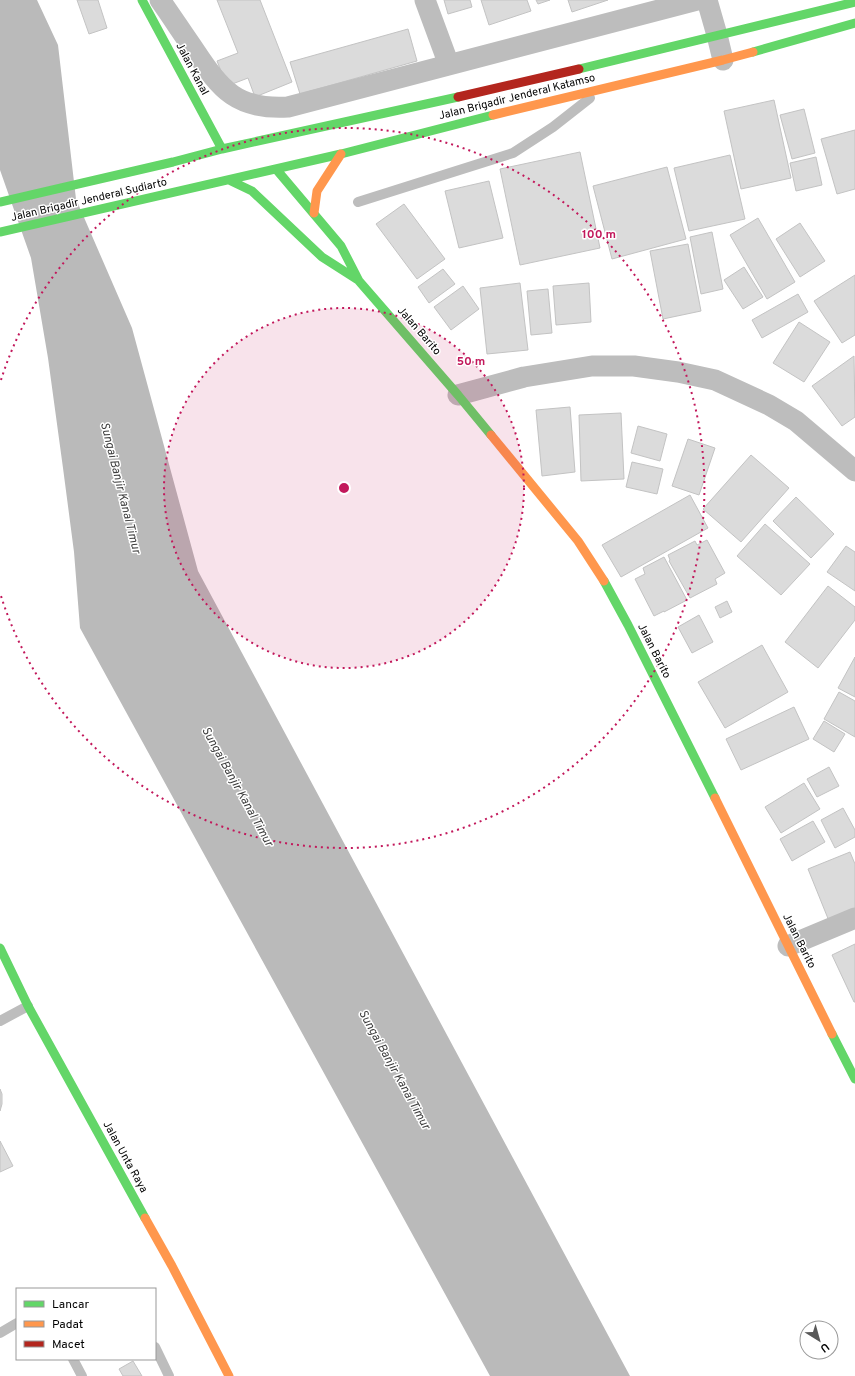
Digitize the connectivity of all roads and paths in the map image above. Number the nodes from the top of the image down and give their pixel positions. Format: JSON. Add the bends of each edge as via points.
{"nodes":[{"id":1,"x":142,"y":0,"type":"edge"},
{"id":2,"x":160,"y":0,"type":"edge"},
{"id":3,"x":425,"y":0,"type":"edge"},
{"id":4,"x":697,"y":0,"type":"edge"},
{"id":5,"x":707,"y":0,"type":"edge"},
{"id":6,"x":855,"y":2,"type":"edge"},
{"id":7,"x":855,"y":23,"type":"edge"},
{"id":8,"x":718,"y":35,"type":"junction"},
{"id":9,"x":723,"y":60,"type":"junction"},
{"id":10,"x":449,"y":65,"type":"junction"},
{"id":11,"x":601,"y":89,"type":"junction"},
{"id":12,"x":222,"y":149,"type":"junction"},
{"id":13,"x":341,"y":154,"type":"junction"},
{"id":14,"x":173,"y":162,"type":"joint"},
{"id":15,"x":276,"y":170,"type":"junction"},
{"id":16,"x":230,"y":180,"type":"junction"},
{"id":17,"x":183,"y":190,"type":"joint"},
{"id":18,"x":0,"y":202,"type":"edge"},
{"id":19,"x":358,"y":202,"type":"dead end"},
{"id":20,"x":314,"y":213,"type":"junction"},
{"id":21,"x":0,"y":232,"type":"edge"},
{"id":22,"x":359,"y":280,"type":"junction"},
{"id":23,"x":458,"y":395,"type":"junction"},
{"id":24,"x":854,"y":468,"type":"edge"},
{"id":25,"x":855,"y":918,"type":"edge"},
{"id":26,"x":788,"y":946,"type":"junction"},
{"id":27,"x":1,"y":955,"type":"edge"},
{"id":28,"x":28,"y":1006,"type":"junction"},
{"id":29,"x":0,"y":1021,"type":"edge"},
{"id":30,"x":855,"y":1079,"type":"edge"},
{"id":31,"x":16,"y":1324,"type":"edge"},
{"id":32,"x":0,"y":1333,"type":"edge"},
{"id":33,"x":156,"y":1349,"type":"edge"},
{"id":34,"x":74,"y":1360,"type":"edge"},
{"id":35,"x":82,"y":1376,"type":"edge"},
{"id":36,"x":169,"y":1376,"type":"edge"},
{"id":37,"x":229,"y":1376,"type":"edge"}],
"edges":[{"from":1,"to":12,"type":"street","name":"Jalan Kanal"},
{"from":2,"to":10,"type":"street","via":[[213,77],[225,90],[240,100],[255,105],[288,107]]},
{"from":3,"to":10,"type":"street"},
{"from":4,"to":10,"type":"street"},
{"from":5,"to":8,"type":"street"},
{"from":6,"to":8,"type":"street","name":"Jalan Brigadir Jenderal Katamso"},
{"from":7,"to":9,"type":"street","name":"Jalan Brigadir Jenderal Katamso"},
{"from":8,"to":9,"type":"street"},
{"from":8,"to":12,"type":"street","name":"Jalan Brigadir Jenderal Katamso","via":[[549,77]]},
{"from":9,"to":11,"type":"street","name":"Jalan Brigadir Jenderal Katamso"},
{"from":11,"to":13,"type":"street","name":"Jalan Brigadir Jenderal Katamso"},
{"from":11,"to":19,"type":"lane","via":[[553,127],[513,153]]},
{"from":12,"to":14,"type":"street","name":"Jalan Brigadir Jenderal Katamso"},
{"from":13,"to":15,"type":"street","name":"Jalan Brigadir Jenderal Katamso"},
{"from":13,"to":20,"type":"street","via":[[317,191]]},
{"from":14,"to":18,"type":"street","name":"Jalan Brigadir Jenderal Sudiarto"},
{"from":15,"to":16,"type":"street","name":"Jalan Brigadir Jenderal Katamso"},
{"from":15,"to":20,"type":"street"},
{"from":16,"to":17,"type":"street","name":"Jalan Brigadir Jenderal Katamso"},
{"from":16,"to":22,"type":"street","via":[[264,200],[322,257]]},
{"from":17,"to":21,"type":"street","name":"Jalan Brigadir Jenderal Sudiarto"},
{"from":20,"to":22,"type":"street","via":[[341,246]]},
{"from":22,"to":23,"type":"street","name":"Jalan Barito"},
{"from":23,"to":24,"type":"street","via":[[524,377],[592,366],[634,366],[678,372],[715,380],[769,405],[796,421]]},
{"from":23,"to":26,"type":"street","name":"Jalan Barito","via":[[578,541],[600,573]]},
{"from":25,"to":26,"type":"street"},
{"from":26,"to":30,"type":"street","name":"Jalan Barito"},
{"from":27,"to":28,"type":"street","name":"Jalan Unta Raya"},
{"from":28,"to":29,"type":"lane"},
{"from":28,"to":37,"type":"street","name":"Jalan Unta Raya"},
{"from":31,"to":32,"type":"lane"},
{"from":33,"to":36,"type":"lane"},
{"from":34,"to":35,"type":"lane"}]}
